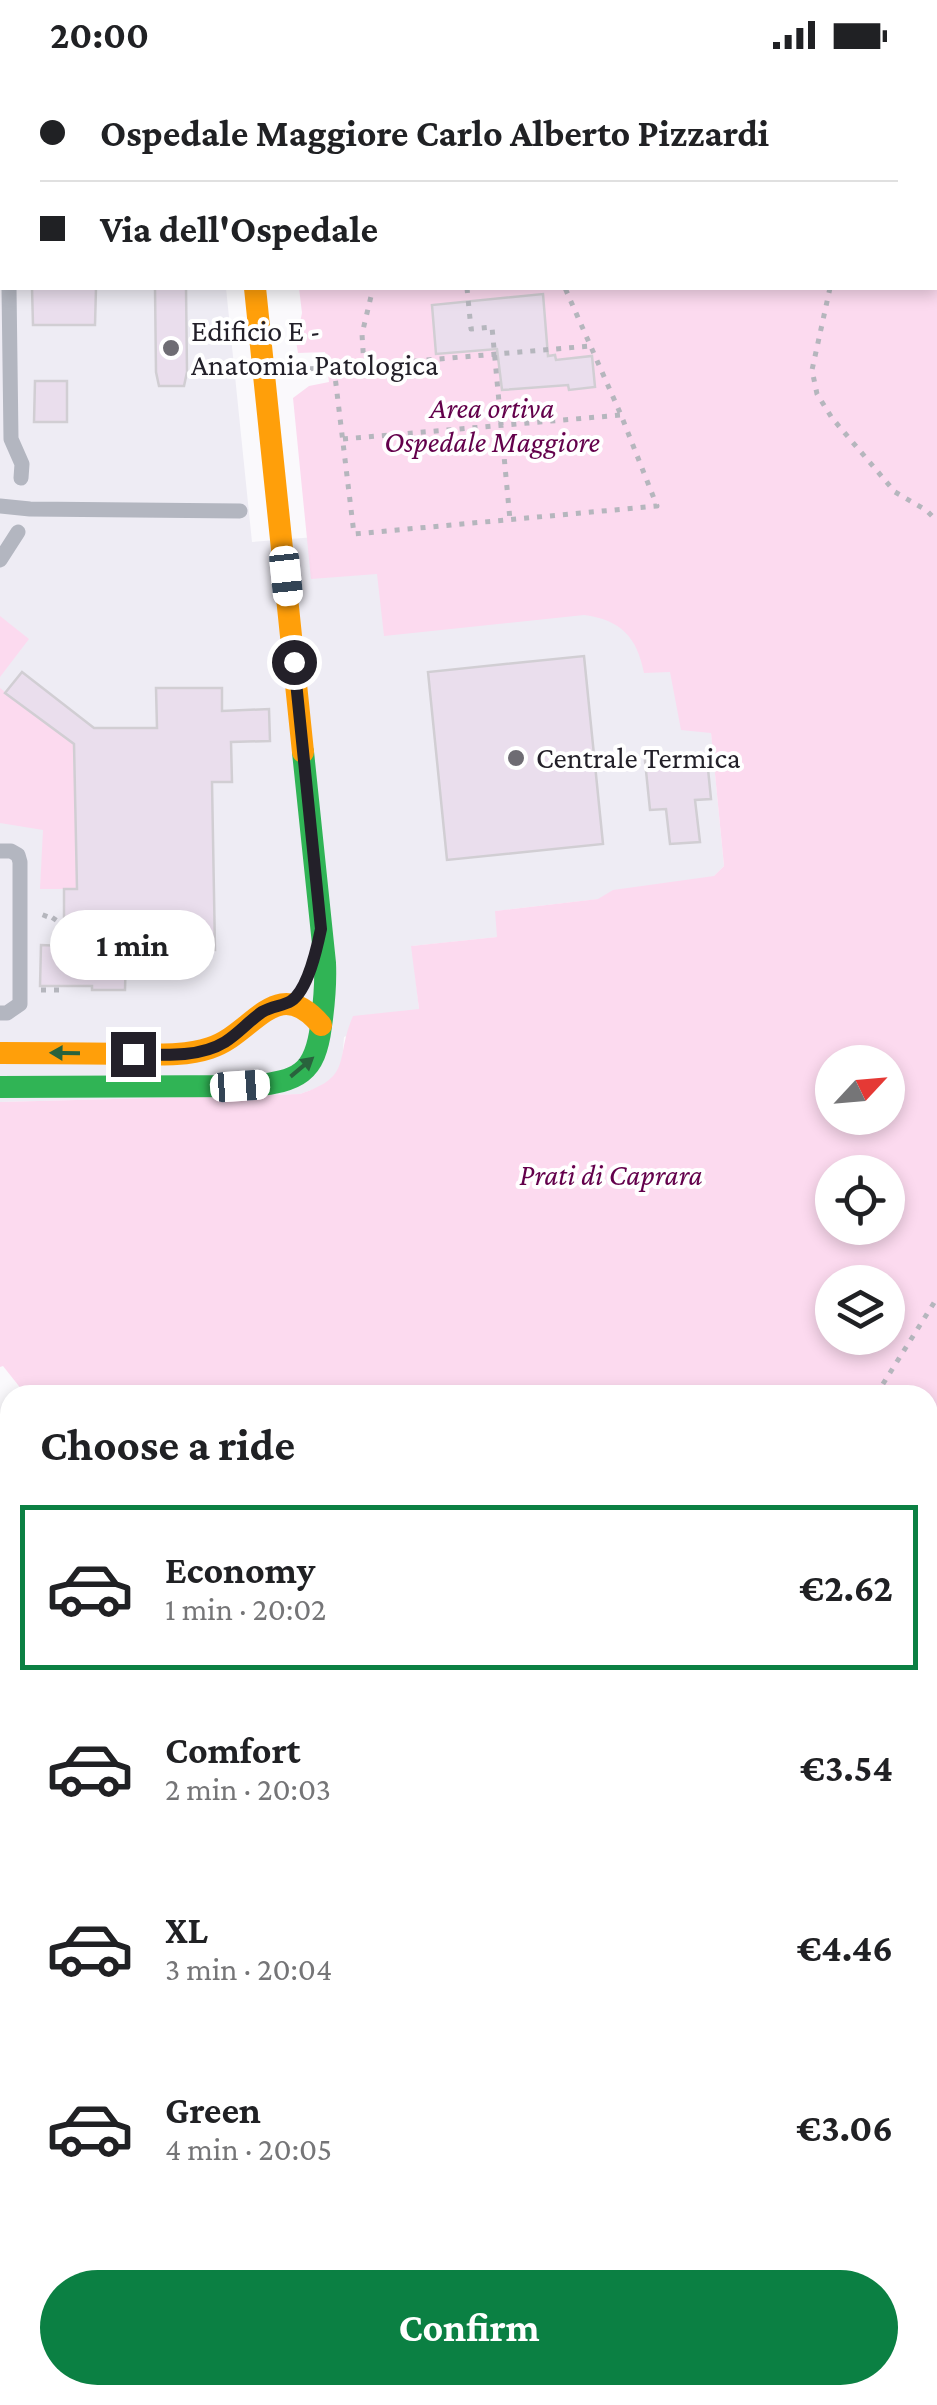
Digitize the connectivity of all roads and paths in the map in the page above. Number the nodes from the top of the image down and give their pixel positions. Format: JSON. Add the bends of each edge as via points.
{"nodes":[{"id":1,"x":9,"y":290,"type":"edge"},
{"id":2,"x":256,"y":290,"type":"edge"},
{"id":3,"x":372,"y":290,"type":"edge"},
{"id":4,"x":467,"y":290,"type":"edge"},
{"id":5,"x":566,"y":290,"type":"edge"},
{"id":6,"x":830,"y":290,"type":"edge"},
{"id":7,"x":591,"y":346,"type":"junction"},
{"id":8,"x":494,"y":354,"type":"junction"},
{"id":9,"x":364,"y":366,"type":"junction"},
{"id":10,"x":334,"y":368,"type":"junction"},
{"id":11,"x":264,"y":369,"type":"junction"},
{"id":12,"x":621,"y":415,"type":"junction"},
{"id":13,"x":502,"y":425,"type":"junction"},
{"id":14,"x":342,"y":438,"type":"junction"},
{"id":15,"x":6,"y":439,"type":"edge"},
{"id":16,"x":21,"y":478,"type":"dead end"},
{"id":17,"x":0,"y":506,"type":"edge"},
{"id":18,"x":260,"y":511,"type":"junction"},
{"id":19,"x":510,"y":520,"type":"junction"},
{"id":20,"x":937,"y":521,"type":"edge"},
{"id":21,"x":18,"y":532,"type":"dead end"},
{"id":22,"x":0,"y":560,"type":"edge"},
{"id":23,"x":0,"y":850,"type":"edge"},
{"id":24,"x":321,"y":929,"type":"junction"},
{"id":25,"x":288,"y":1003,"type":"junction"},
{"id":26,"x":0,"y":1012,"type":"edge"},
{"id":27,"x":321,"y":1026,"type":"junction"},
{"id":28,"x":0,"y":1052,"type":"edge"},
{"id":29,"x":0,"y":1087,"type":"edge"},
{"id":30,"x":937,"y":1298,"type":"edge"},
{"id":31,"x":882,"y":1385,"type":"edge"}],
"edges":[{"from":1,"to":15,"type":"lane"},
{"from":2,"to":11,"type":"street"},
{"from":3,"to":9,"type":"path","via":[[362,334]]},
{"from":4,"to":8,"type":"path","via":[[471,329],[492,328]]},
{"from":5,"to":7,"type":"path"},
{"from":6,"to":20,"type":"path","via":[[812,370],[817,394],[895,492]]},
{"from":7,"to":8,"type":"path"},
{"from":7,"to":12,"type":"path"},
{"from":8,"to":9,"type":"path"},
{"from":8,"to":13,"type":"path"},
{"from":9,"to":10,"type":"path"},
{"from":10,"to":11,"type":"path"},
{"from":10,"to":14,"type":"path"},
{"from":11,"to":18,"type":"street"},
{"from":12,"to":13,"type":"path"},
{"from":12,"to":19,"type":"path","via":[[657,506]]},
{"from":13,"to":14,"type":"path"},
{"from":13,"to":19,"type":"path"},
{"from":14,"to":19,"type":"path","via":[[354,534]]},
{"from":15,"to":16,"type":"lane","via":[[22,464]]},
{"from":17,"to":18,"type":"lane","bridge":true},
{"from":18,"to":24,"type":"street","via":[[294,662]]},
{"from":21,"to":22,"type":"lane"},
{"from":23,"to":26,"type":"lane","via":[[20,862],[20,1004]]},
{"from":24,"to":25,"type":"street","via":[[304,982]]},
{"from":24,"to":27,"type":"street"},
{"from":25,"to":27,"type":"street","via":[[313,1014]]},
{"from":25,"to":28,"type":"street","one_way":true,"via":[[198,1052]]},
{"from":29,"to":27,"type":"street","one_way":true,"via":[[267,1084],[305,1069],[318,1049]]},
{"from":30,"to":31,"type":"path"}]}
